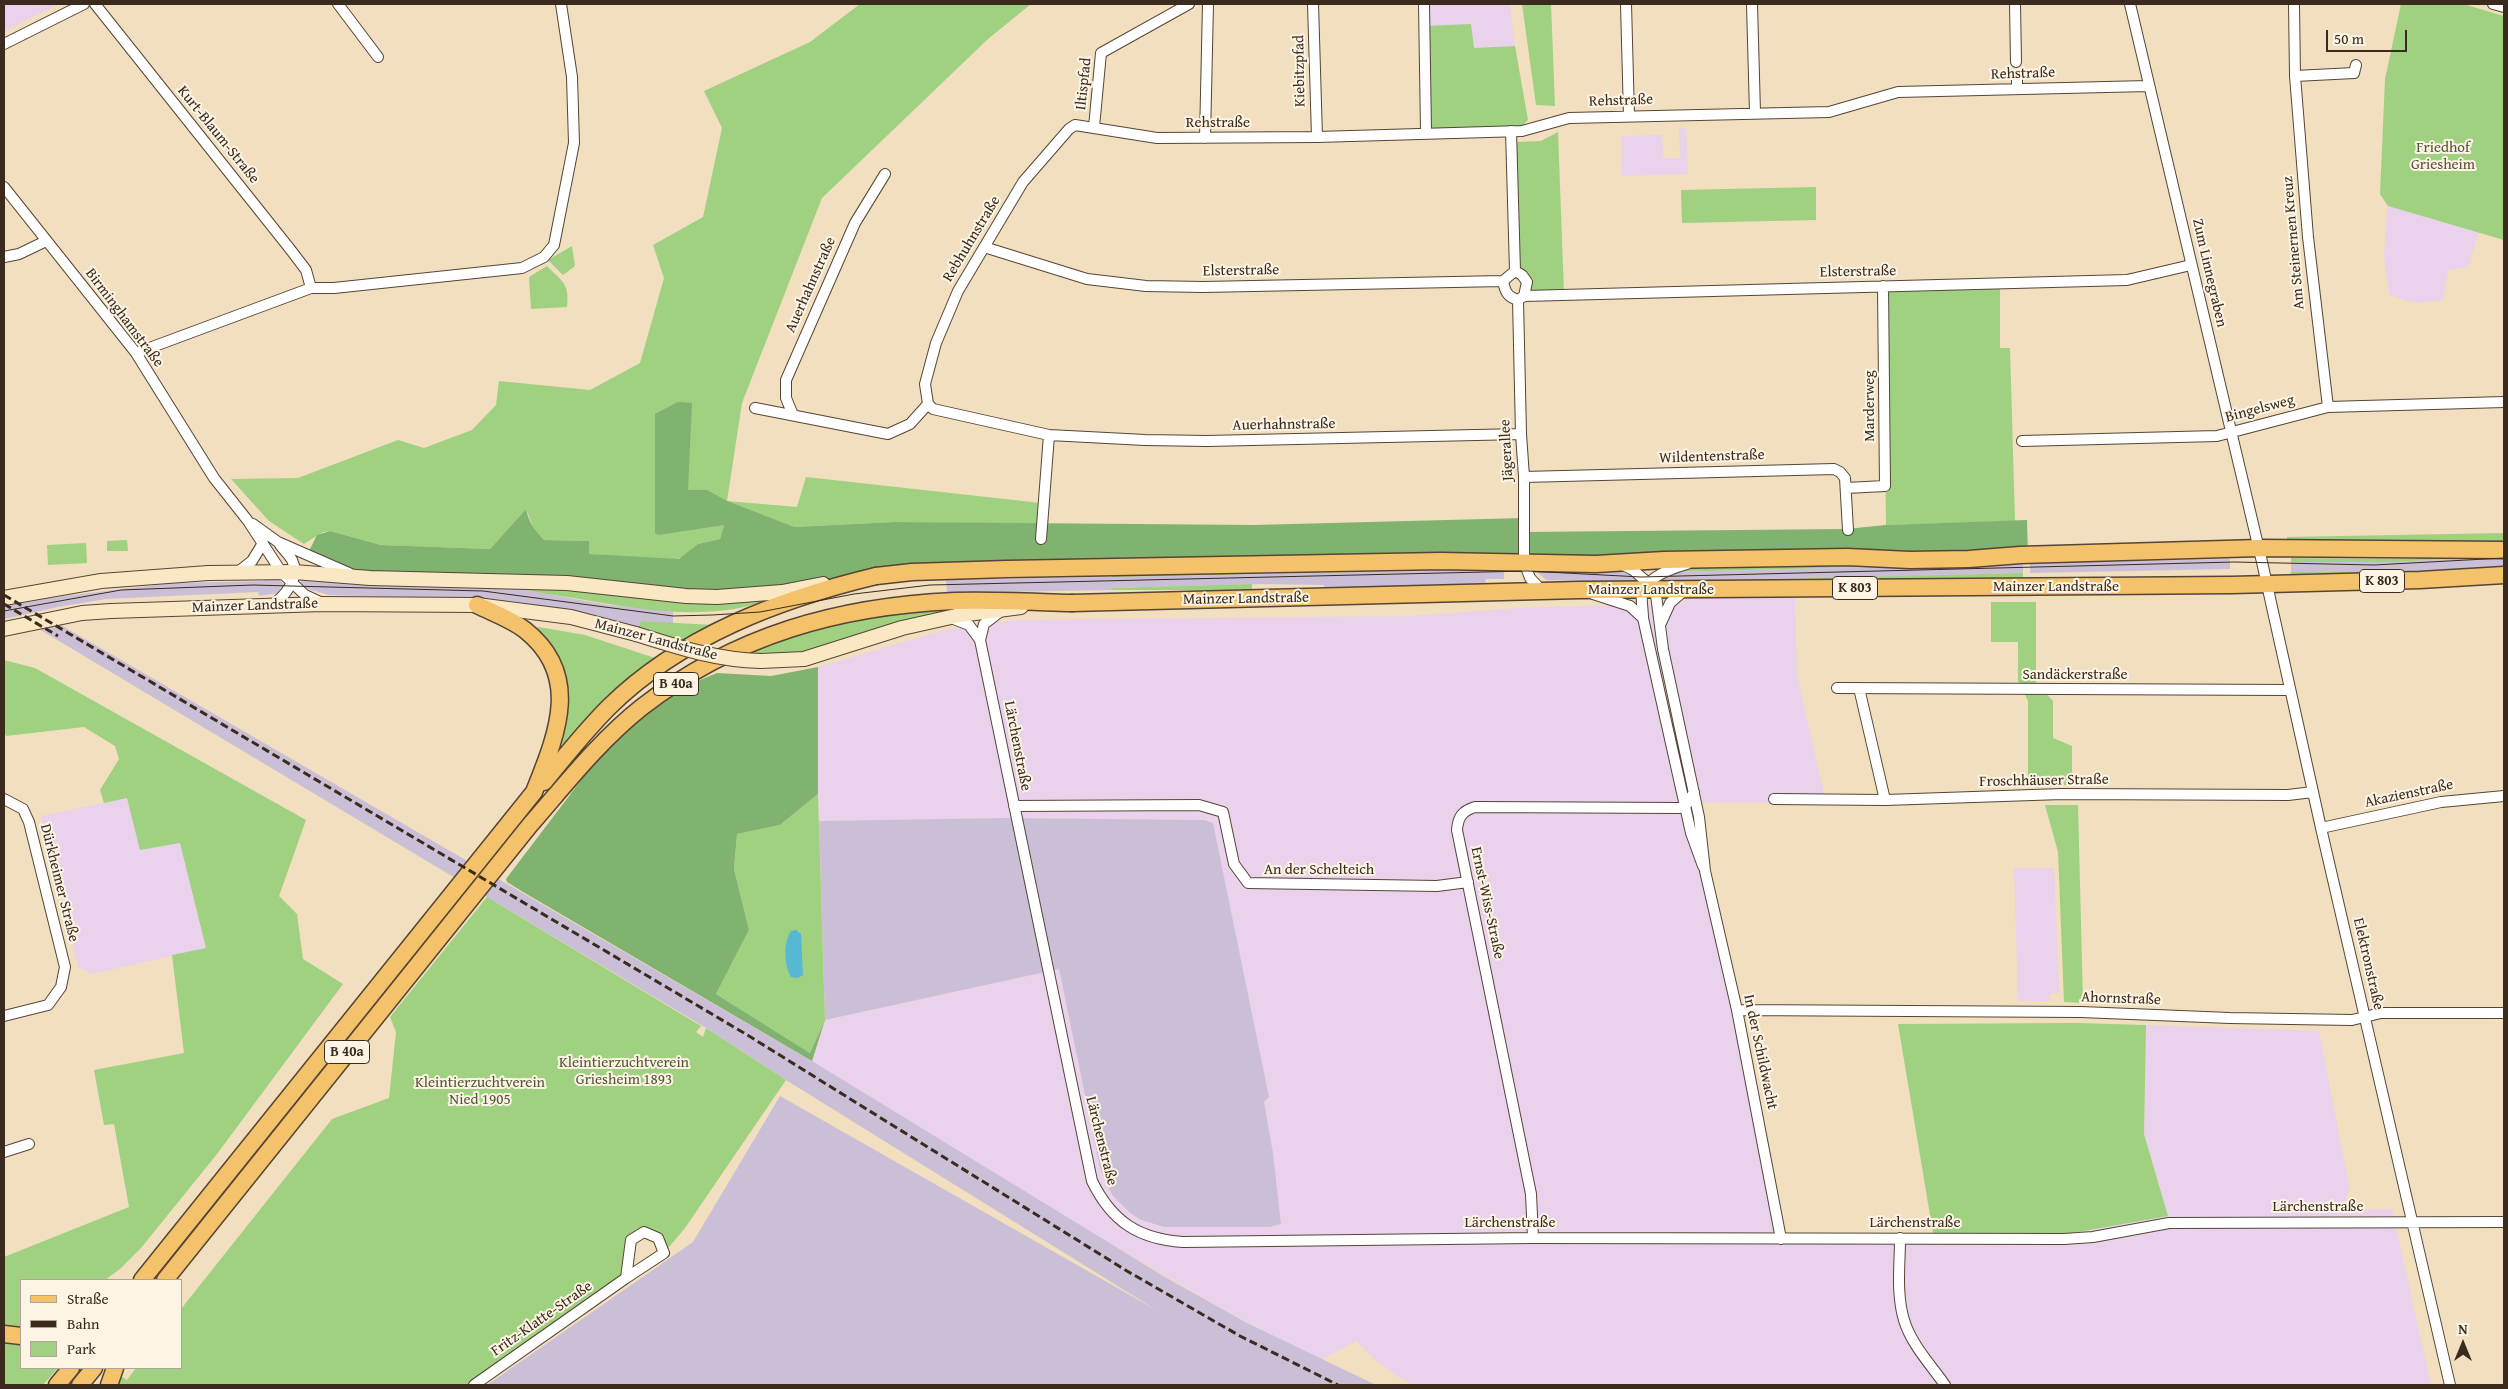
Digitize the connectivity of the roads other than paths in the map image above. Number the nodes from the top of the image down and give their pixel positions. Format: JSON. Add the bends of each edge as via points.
{"nodes":[{"id":1,"x":84,"y":4,"type":"edge"},
{"id":2,"x":95,"y":4,"type":"edge"},
{"id":3,"x":338,"y":4,"type":"edge"},
{"id":4,"x":562,"y":4,"type":"edge"},
{"id":5,"x":1188,"y":4,"type":"edge"},
{"id":6,"x":1208,"y":4,"type":"edge"},
{"id":7,"x":1313,"y":4,"type":"edge"},
{"id":8,"x":1424,"y":4,"type":"edge"},
{"id":9,"x":1626,"y":4,"type":"edge"},
{"id":10,"x":1752,"y":4,"type":"edge"},
{"id":11,"x":2015,"y":4,"type":"edge"},
{"id":12,"x":2130,"y":4,"type":"edge"},
{"id":13,"x":2294,"y":4,"type":"edge"},
{"id":14,"x":2493,"y":4,"type":"edge"},
{"id":15,"x":2504,"y":7,"type":"edge"},
{"id":16,"x":4,"y":44,"type":"edge"},
{"id":17,"x":378,"y":57,"type":"dead end"},
{"id":18,"x":2016,"y":62,"type":"dead end"},
{"id":19,"x":2356,"y":65,"type":"dead end"},
{"id":20,"x":2017,"y":76,"type":"dead end"},
{"id":21,"x":2296,"y":76,"type":"junction"},
{"id":22,"x":2148,"y":86,"type":"junction"},
{"id":23,"x":2017,"y":90,"type":"junction"},
{"id":24,"x":1755,"y":113,"type":"junction"},
{"id":25,"x":1629,"y":116,"type":"junction"},
{"id":26,"x":1094,"y":127,"type":"junction"},
{"id":27,"x":1511,"y":131,"type":"junction"},
{"id":28,"x":1426,"y":132,"type":"junction"},
{"id":29,"x":1317,"y":137,"type":"junction"},
{"id":30,"x":1205,"y":138,"type":"junction"},
{"id":31,"x":885,"y":174,"type":"dead end"},
{"id":32,"x":4,"y":188,"type":"edge"},
{"id":33,"x":46,"y":241,"type":"junction"},
{"id":34,"x":984,"y":247,"type":"junction"},
{"id":35,"x":4,"y":257,"type":"edge"},
{"id":36,"x":2191,"y":265,"type":"junction"},
{"id":37,"x":1514,"y":271,"type":"junction"},
{"id":38,"x":1503,"y":281,"type":"junction"},
{"id":39,"x":1883,"y":286,"type":"junction"},
{"id":40,"x":311,"y":288,"type":"junction"},
{"id":41,"x":1521,"y":298,"type":"junction"},
{"id":42,"x":136,"y":353,"type":"junction"},
{"id":43,"x":2504,"y":402,"type":"edge"},
{"id":44,"x":928,"y":404,"type":"junction"},
{"id":45,"x":2328,"y":406,"type":"junction"},
{"id":46,"x":755,"y":408,"type":"dead end"},
{"id":47,"x":793,"y":415,"type":"junction"},
{"id":48,"x":2231,"y":432,"type":"junction"},
{"id":49,"x":1521,"y":434,"type":"junction"},
{"id":50,"x":1049,"y":435,"type":"junction"},
{"id":51,"x":2022,"y":441,"type":"dead end"},
{"id":52,"x":1524,"y":477,"type":"junction"},
{"id":53,"x":1846,"y":488,"type":"junction"},
{"id":54,"x":248,"y":521,"type":"junction"},
{"id":55,"x":1848,"y":530,"type":"dead end"},
{"id":56,"x":1041,"y":539,"type":"dead end"},
{"id":57,"x":278,"y":542,"type":"junction"},
{"id":58,"x":263,"y":543,"type":"junction"},
{"id":59,"x":2259,"y":548,"type":"junction"},
{"id":60,"x":2504,"y":550,"type":"edge"},
{"id":61,"x":1703,"y":560,"type":"junction"},
{"id":62,"x":1524,"y":562,"type":"junction"},
{"id":63,"x":1620,"y":564,"type":"junction"},
{"id":64,"x":237,"y":573,"type":"junction"},
{"id":65,"x":2504,"y":575,"type":"edge"},
{"id":66,"x":289,"y":576,"type":"junction"},
{"id":67,"x":876,"y":576,"type":"junction"},
{"id":68,"x":370,"y":578,"type":"junction"},
{"id":69,"x":2266,"y":584,"type":"junction"},
{"id":70,"x":1649,"y":588,"type":"junction"},
{"id":71,"x":1580,"y":590,"type":"junction"},
{"id":72,"x":1685,"y":590,"type":"junction"},
{"id":73,"x":1543,"y":592,"type":"junction"},
{"id":74,"x":4,"y":598,"type":"edge"},
{"id":75,"x":1072,"y":603,"type":"junction"},
{"id":76,"x":323,"y":604,"type":"junction"},
{"id":77,"x":269,"y":606,"type":"junction"},
{"id":78,"x":477,"y":606,"type":"junction"},
{"id":79,"x":1017,"y":607,"type":"junction"},
{"id":80,"x":948,"y":617,"type":"junction"},
{"id":81,"x":1643,"y":618,"type":"junction"},
{"id":82,"x":4,"y":629,"type":"edge"},
{"id":83,"x":1660,"y":629,"type":"junction"},
{"id":84,"x":980,"y":640,"type":"junction"},
{"id":85,"x":1837,"y":688,"type":"dead end"},
{"id":86,"x":1859,"y":688,"type":"junction"},
{"id":87,"x":2290,"y":690,"type":"junction"},
{"id":88,"x":1679,"y":781,"type":"junction"},
{"id":89,"x":1694,"y":792,"type":"junction"},
{"id":90,"x":2313,"y":792,"type":"junction"},
{"id":91,"x":2504,"y":796,"type":"edge"},
{"id":92,"x":4,"y":798,"type":"edge"},
{"id":93,"x":1774,"y":799,"type":"dead end"},
{"id":94,"x":1885,"y":800,"type":"junction"},
{"id":95,"x":1014,"y":806,"type":"junction"},
{"id":96,"x":1669,"y":807,"type":"junction"},
{"id":97,"x":1685,"y":807,"type":"junction"},
{"id":98,"x":2321,"y":828,"type":"junction"},
{"id":99,"x":492,"y":843,"type":"junction"},
{"id":100,"x":1705,"y":871,"type":"junction"},
{"id":101,"x":1468,"y":882,"type":"junction"},
{"id":102,"x":1737,"y":1010,"type":"junction"},
{"id":103,"x":2504,"y":1013,"type":"edge"},
{"id":104,"x":4,"y":1016,"type":"edge"},
{"id":105,"x":2365,"y":1017,"type":"junction"},
{"id":106,"x":29,"y":1144,"type":"dead end"},
{"id":107,"x":4,"y":1152,"type":"edge"},
{"id":108,"x":2412,"y":1222,"type":"junction"},
{"id":109,"x":2504,"y":1222,"type":"edge"},
{"id":110,"x":1534,"y":1238,"type":"junction"},
{"id":111,"x":1900,"y":1238,"type":"junction"},
{"id":112,"x":1781,"y":1239,"type":"junction"},
{"id":113,"x":626,"y":1278,"type":"junction"},
{"id":114,"x":143,"y":1279,"type":"edge"},
{"id":115,"x":166,"y":1279,"type":"edge"},
{"id":116,"x":4,"y":1334,"type":"edge"},
{"id":117,"x":20,"y":1336,"type":"edge"},
{"id":118,"x":70,"y":1369,"type":"edge"},
{"id":119,"x":93,"y":1369,"type":"edge"},
{"id":120,"x":115,"y":1369,"type":"edge"},
{"id":121,"x":57,"y":1385,"type":"edge"},
{"id":122,"x":80,"y":1385,"type":"edge"},
{"id":123,"x":109,"y":1385,"type":"edge"},
{"id":124,"x":474,"y":1385,"type":"edge"},
{"id":125,"x":1945,"y":1385,"type":"edge"},
{"id":126,"x":2450,"y":1385,"type":"edge"}],
"edges":[{"from":1,"to":16,"type":"street"},
{"from":2,"to":40,"type":"street","name":"Kurt-Blaum-Straße","via":[[306,270]]},
{"from":3,"to":17,"type":"street"},
{"from":4,"to":40,"type":"street","via":[[572,77],[574,144],[551,251],[522,268]]},
{"from":5,"to":26,"type":"street","name":"Iltispfad","via":[[1101,53]]},
{"from":6,"to":30,"type":"street"},
{"from":7,"to":29,"type":"street","name":"Kiebitzpfad"},
{"from":8,"to":28,"type":"street"},
{"from":9,"to":25,"type":"street"},
{"from":10,"to":24,"type":"street"},
{"from":11,"to":18,"type":"street"},
{"from":12,"to":22,"type":"street","name":"Zum Linnegraben"},
{"from":13,"to":21,"type":"street","name":"Am Steinernen Kreuz"},
{"from":14,"to":15,"type":"street"},
{"from":19,"to":21,"type":"street","via":[[2354,73]]},
{"from":20,"to":23,"type":"street"},
{"from":21,"to":45,"type":"street","name":"Am Steinernen Kreuz","via":[[2309,255]]},
{"from":22,"to":23,"type":"street","name":"Rehstraße"},
{"from":22,"to":36,"type":"street","name":"Zum Linnegraben"},
{"from":23,"to":24,"type":"street","name":"Rehstraße","via":[[1898,92],[1829,112]]},
{"from":24,"to":25,"type":"street","name":"Rehstraße"},
{"from":25,"to":27,"type":"street","name":"Rehstraße","via":[[1569,118],[1537,129]]},
{"from":26,"to":30,"type":"street","name":"Rehstraße","via":[[1157,138]]},
{"from":26,"to":34,"type":"street","name":"Rebhuhnstraße","via":[[1082,125],[1069,129],[1023,182]]},
{"from":27,"to":28,"type":"street","name":"Rehstraße"},
{"from":27,"to":37,"type":"street"},
{"from":28,"to":29,"type":"street","name":"Rehstraße"},
{"from":29,"to":30,"type":"street","name":"Rehstraße"},
{"from":31,"to":47,"type":"street","name":"Auerhahnstraße","via":[[855,223],[786,380],[786,398]]},
{"from":32,"to":33,"type":"street","name":"Birminghamstraße"},
{"from":33,"to":35,"type":"street","via":[[19,254]]},
{"from":33,"to":42,"type":"street","name":"Birminghamstraße"},
{"from":34,"to":38,"type":"street","name":"Elsterstraße","via":[[1087,279],[1146,286]]},
{"from":34,"to":44,"type":"street","name":"Rebhuhnstraße","via":[[958,291],[936,343],[925,384]]},
{"from":36,"to":39,"type":"street","name":"Elsterstraße","via":[[2127,280]]},
{"from":36,"to":48,"type":"street","name":"Zum Linnegraben"},
{"from":37,"to":38,"type":"street"},
{"from":37,"to":41,"type":"street","name":"Jägerallee","via":[[1527,282]]},
{"from":38,"to":41,"type":"street","via":[[1505,292]]},
{"from":39,"to":41,"type":"street","name":"Elsterstraße"},
{"from":39,"to":53,"type":"street","name":"Marderweg","via":[[1885,486]]},
{"from":40,"to":42,"type":"street"},
{"from":41,"to":49,"type":"street","name":"Jägerallee"},
{"from":42,"to":54,"type":"street","name":"Birminghamstraße","via":[[214,478]]},
{"from":43,"to":45,"type":"street","name":"Bingelsweg"},
{"from":44,"to":47,"type":"street","via":[[910,424],[888,434]]},
{"from":44,"to":50,"type":"street","name":"Auerhahnstraße","via":[[933,409],[978,421]]},
{"from":45,"to":48,"type":"street","name":"Bingelsweg"},
{"from":46,"to":47,"type":"street"},
{"from":48,"to":51,"type":"street","name":"Bingelsweg","via":[[2200,437]]},
{"from":48,"to":59,"type":"street","name":"Zum Linnegraben"},
{"from":49,"to":50,"type":"street","name":"Auerhahnstraße","via":[[1207,441]]},
{"from":49,"to":52,"type":"street","name":"Jägerallee"},
{"from":50,"to":56,"type":"street"},
{"from":52,"to":53,"type":"street","name":"Wildentenstraße","via":[[1834,469],[1845,478]]},
{"from":52,"to":62,"type":"street","name":"Jägerallee"},
{"from":53,"to":55,"type":"street"},
{"from":54,"to":57,"type":"street","name":"Birminghamstraße"},
{"from":54,"to":58,"type":"street","name":"Birminghamstraße"},
{"from":57,"to":66,"type":"street","name":"Birminghamstraße","via":[[292,560]]},
{"from":57,"to":68,"type":"street","name":"Birminghamstraße","via":[[336,568]]},
{"from":58,"to":64,"type":"street","via":[[247,567]]},
{"from":58,"to":66,"type":"street","name":"Birminghamstraße"},
{"from":59,"to":60,"type":"main road","name":"Mainzer Landstraße","number":"K 803"},
{"from":59,"to":61,"type":"main road","name":"Mainzer Landstraße","number":"K 803","via":[[2020,554],[1960,559]]},
{"from":59,"to":69,"type":"street","name":"Elektronstraße"},
{"from":61,"to":63,"type":"main road","name":"Mainzer Landstraße","number":"K 803"},
{"from":61,"to":70,"type":"street","via":[[1664,571]]},
{"from":62,"to":63,"type":"main road","name":"Mainzer Landstraße"},
{"from":62,"to":67,"type":"main road","name":"Mainzer Landstraße","via":[[1007,569]]},
{"from":62,"to":73,"type":"street","name":"Jägerallee","via":[[1530,578]]},
{"from":63,"to":70,"type":"street","via":[[1633,570]]},
{"from":64,"to":66,"type":"main road","name":"Mainzer Landstraße"},
{"from":64,"to":74,"type":"main road","name":"Mainzer Landstraße","via":[[102,582]]},
{"from":65,"to":69,"type":"main road","name":"Mainzer Landstraße","number":"K 803"},
{"from":66,"to":68,"type":"main road","name":"Mainzer Landstraße"},
{"from":66,"to":76,"type":"street","name":"Birminghamstraße","via":[[305,595]]},
{"from":66,"to":77,"type":"street","via":[[283,597]]},
{"from":67,"to":68,"type":"main road","name":"Mainzer Landstraße","via":[[774,593],[717,597],[567,583]]},
{"from":67,"to":99,"type":"main road","number":"B 40a","via":[[760,611],[707,637],[640,681],[586,732]]},
{"from":69,"to":72,"type":"main road","name":"Mainzer Landstraße","number":"K 803"},
{"from":69,"to":87,"type":"street","name":"Elektronstraße"},
{"from":70,"to":71,"type":"main road","name":"Mainzer Landstraße"},
{"from":70,"to":72,"type":"main road","name":"Mainzer Landstraße","number":"K 803"},
{"from":70,"to":81,"type":"street","name":"In der Schildwacht"},
{"from":70,"to":83,"type":"street","name":"In der Schildwacht"},
{"from":71,"to":73,"type":"main road","name":"Mainzer Landstraße"},
{"from":71,"to":81,"type":"street","via":[[1630,606]]},
{"from":72,"to":83,"type":"street","via":[[1670,603]]},
{"from":73,"to":75,"type":"main road","name":"Mainzer Landstraße"},
{"from":75,"to":79,"type":"main road","name":"Mainzer Landstraße"},
{"from":75,"to":115,"type":"main road","number":"B 40a","via":[[957,601],[910,604],[815,620],[739,648],[676,684],[642,708],[581,766],[530,825]]},
{"from":76,"to":77,"type":"main road","name":"Mainzer Landstraße"},
{"from":76,"to":78,"type":"main road","name":"Mainzer Landstraße"},
{"from":77,"to":82,"type":"main road","name":"Mainzer Landstraße","via":[[111,610]]},
{"from":78,"to":80,"type":"main road","name":"Mainzer Landstraße","bridge":true,"via":[[571,617],[699,654],[738,661],[804,659]]},
{"from":78,"to":99,"type":"main road","via":[[507,619],[538,643],[558,677],[560,694],[555,737],[534,792]]},
{"from":79,"to":80,"type":"main road","name":"Mainzer Landstraße"},
{"from":79,"to":84,"type":"street","via":[[990,617],[984,624]]},
{"from":80,"to":84,"type":"street","via":[[969,625]]},
{"from":81,"to":88,"type":"street","name":"In der Schildwacht"},
{"from":83,"to":89,"type":"street","name":"In der Schildwacht"},
{"from":84,"to":95,"type":"street","name":"Lärchenstraße"},
{"from":85,"to":86,"type":"street","name":"Sandäckerstraße"},
{"from":86,"to":87,"type":"street","name":"Sandäckerstraße"},
{"from":86,"to":94,"type":"street"},
{"from":87,"to":90,"type":"street","name":"Elektronstraße"},
{"from":88,"to":96,"type":"street","via":[[1676,796]]},
{"from":88,"to":97,"type":"street","name":"In der Schildwacht"},
{"from":89,"to":97,"type":"street"},
{"from":89,"to":100,"type":"street","name":"In der Schildwacht"},
{"from":90,"to":94,"type":"street","name":"Froschhäuser Straße","via":[[2288,795],[2062,794]]},
{"from":90,"to":98,"type":"street","name":"Elektronstraße"},
{"from":91,"to":98,"type":"street","name":"Akazienstraße","via":[[2441,802]]},
{"from":92,"to":104,"type":"street","name":"Dürkheimer Straße","via":[[23,809],[29,822],[66,967],[61,987],[48,1005]]},
{"from":93,"to":94,"type":"street","name":"Froschhäuser Straße"},
{"from":95,"to":101,"type":"street","name":"An der Schelteich","via":[[1199,805],[1216,808],[1223,812],[1234,864],[1248,883],[1437,886]]},
{"from":95,"to":110,"type":"street","name":"Lärchenstraße","via":[[1092,1182],[1108,1209],[1122,1221],[1151,1238],[1183,1242]]},
{"from":96,"to":97,"type":"street","name":"Ernst-Wiss-Straße"},
{"from":96,"to":101,"type":"street","name":"Ernst-Wiss-Straße","via":[[1468,809],[1458,818],[1457,830]]},
{"from":97,"to":100,"type":"street","name":"In der Schildwacht","via":[[1696,852]]},
{"from":98,"to":105,"type":"street","name":"Elektronstraße"},
{"from":99,"to":114,"type":"main road","number":"B 40a"},
{"from":100,"to":102,"type":"street","name":"In der Schildwacht"},
{"from":101,"to":110,"type":"street","name":"Ernst-Wiss-Straße","via":[[1531,1194]]},
{"from":102,"to":105,"type":"street","name":"Ahornstraße","via":[[2081,1012],[2352,1020]]},
{"from":102,"to":112,"type":"street","name":"In der Schildwacht"},
{"from":103,"to":105,"type":"street","name":"Ahornstraße","via":[[2381,1013]]},
{"from":105,"to":108,"type":"street","name":"Elektronstraße"},
{"from":106,"to":107,"type":"street"},
{"from":108,"to":109,"type":"street","name":"Lärchenstraße"},
{"from":108,"to":111,"type":"street","name":"Lärchenstraße","via":[[2183,1222],[2064,1239]]},
{"from":108,"to":126,"type":"street","name":"Elektronstraße"},
{"from":110,"to":112,"type":"street","name":"Lärchenstraße"},
{"from":111,"to":112,"type":"street","name":"Lärchenstraße"},
{"from":111,"to":125,"type":"street","via":[[1904,1321],[1913,1340]]},
{"from":113,"to":113,"type":"street","name":"Fritz-Klatte-Straße","via":[[664,1253],[658,1238],[644,1232],[632,1240]]},
{"from":113,"to":124,"type":"street","name":"Fritz-Klatte-Straße"},
{"from":116,"to":117,"type":"main road"},
{"from":118,"to":121,"type":"main road"},
{"from":119,"to":122,"type":"main road"},
{"from":120,"to":123,"type":"main road"}]}
